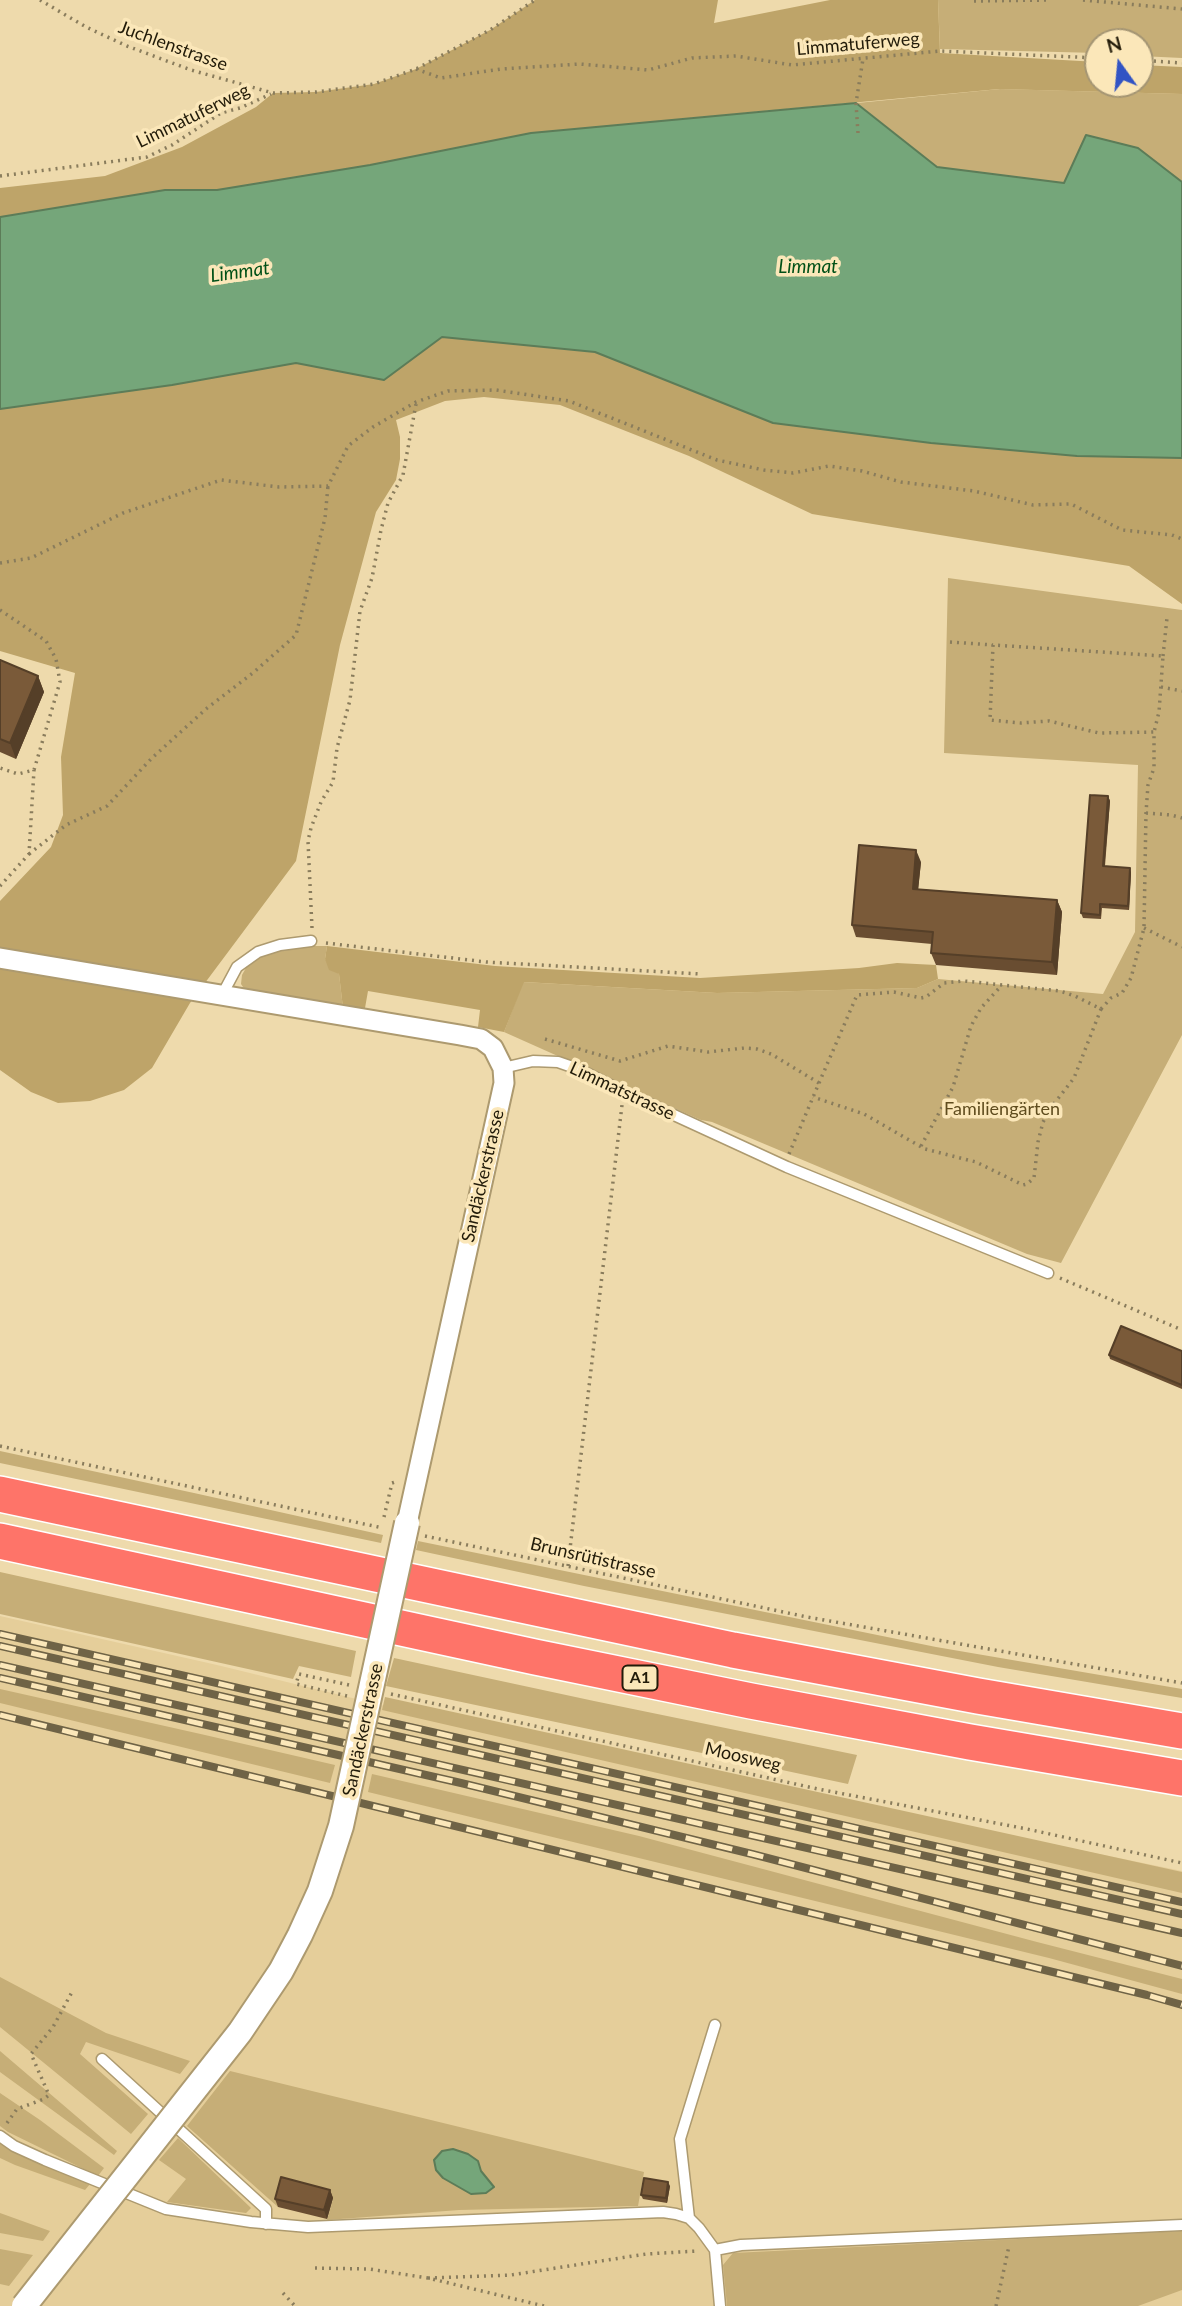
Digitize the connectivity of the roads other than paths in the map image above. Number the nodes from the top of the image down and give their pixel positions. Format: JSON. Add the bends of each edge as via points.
{"nodes":[{"id":1,"x":311,"y":941,"type":"road end"},
{"id":2,"x":0,"y":958,"type":"edge"},
{"id":3,"x":222,"y":996,"type":"junction"},
{"id":4,"x":503,"y":1068,"type":"junction"},
{"id":5,"x":1048,"y":1273,"type":"road end"},
{"id":6,"x":0,"y":1494,"type":"edge"},
{"id":7,"x":408,"y":1530,"type":"joint"},
{"id":8,"x":0,"y":1541,"type":"edge"},
{"id":9,"x":1182,"y":1731,"type":"edge"},
{"id":10,"x":1182,"y":1778,"type":"edge"},
{"id":11,"x":715,"y":2025,"type":"dead end"},
{"id":12,"x":102,"y":2059,"type":"dead end"},
{"id":13,"x":2,"y":2132,"type":"edge"},
{"id":14,"x":689,"y":2218,"type":"junction"},
{"id":15,"x":266,"y":2224,"type":"junction"},
{"id":16,"x":1182,"y":2225,"type":"edge"},
{"id":17,"x":715,"y":2250,"type":"junction"},
{"id":18,"x":24,"y":2306,"type":"edge"},
{"id":19,"x":720,"y":2306,"type":"edge"}],
"edges":[{"from":1,"to":3,"type":"lane","via":[[258,952],[237,967]]},
{"from":2,"to":3,"type":"street"},
{"from":3,"to":4,"type":"street","via":[[481,1039],[493,1048]]},
{"from":4,"to":5,"type":"lane","name":"Limmatstrasse","via":[[533,1061],[558,1062],[582,1070],[784,1166]]},
{"from":4,"to":7,"type":"street","name":"Sandäckerstrasse","via":[[505,1083]]},
{"from":6,"to":9,"type":"highway","via":[[719,1647]]},
{"from":7,"to":18,"type":"street","name":"Sandäckerstrasse","bridge":true,"via":[[341,1826],[300,1935],[240,2032]]},
{"from":8,"to":10,"type":"highway","number":"A1","via":[[751,1701]]},
{"from":11,"to":14,"type":"lane","via":[[680,2139]]},
{"from":12,"to":15,"type":"lane","via":[[266,2209]]},
{"from":13,"to":15,"type":"lane","via":[[14,2146],[166,2209]]},
{"from":14,"to":15,"type":"lane","via":[[663,2212],[308,2227]]},
{"from":14,"to":17,"type":"lane"},
{"from":16,"to":17,"type":"lane","via":[[741,2245]]},
{"from":17,"to":19,"type":"lane"}]}
